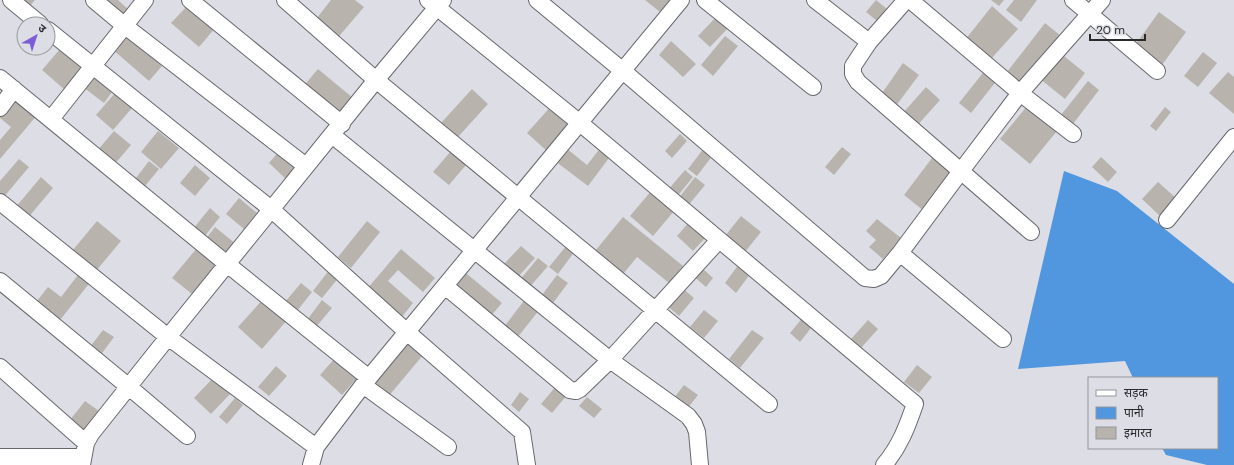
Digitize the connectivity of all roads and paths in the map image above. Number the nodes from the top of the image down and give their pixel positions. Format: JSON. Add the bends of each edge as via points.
{"nodes":[{"id":1,"x":11,"y":0,"type":"edge"},
{"id":2,"x":94,"y":0,"type":"edge"},
{"id":3,"x":145,"y":0,"type":"edge"},
{"id":4,"x":190,"y":0,"type":"edge"},
{"id":5,"x":285,"y":0,"type":"edge"},
{"id":6,"x":537,"y":0,"type":"edge"},
{"id":7,"x":681,"y":0,"type":"edge"},
{"id":8,"x":705,"y":0,"type":"edge"},
{"id":9,"x":815,"y":0,"type":"edge"},
{"id":10,"x":906,"y":0,"type":"edge"},
{"id":11,"x":910,"y":0,"type":"edge"},
{"id":12,"x":1073,"y":0,"type":"edge"},
{"id":13,"x":1102,"y":0,"type":"edge"},
{"id":14,"x":436,"y":3,"type":"edge"},
{"id":15,"x":1090,"y":14,"type":"junction"},
{"id":16,"x":30,"y":16,"type":"edge"},
{"id":17,"x":125,"y":26,"type":"junction"},
{"id":18,"x":56,"y":37,"type":"edge"},
{"id":19,"x":868,"y":42,"type":"junction"},
{"id":20,"x":92,"y":67,"type":"junction"},
{"id":21,"x":623,"y":71,"type":"junction"},
{"id":22,"x":1157,"y":72,"type":"dead end"},
{"id":23,"x":0,"y":78,"type":"edge"},
{"id":24,"x":376,"y":80,"type":"junction"},
{"id":25,"x":813,"y":86,"type":"dead end"},
{"id":26,"x":14,"y":90,"type":"junction"},
{"id":27,"x":1020,"y":92,"type":"junction"},
{"id":28,"x":0,"y":108,"type":"edge"},
{"id":29,"x":51,"y":119,"type":"junction"},
{"id":30,"x":580,"y":123,"type":"junction"},
{"id":31,"x":337,"y":129,"type":"junction"},
{"id":32,"x":1074,"y":134,"type":"dead end"},
{"id":33,"x":1234,"y":137,"type":"edge"},
{"id":34,"x":306,"y":166,"type":"junction"},
{"id":35,"x":961,"y":171,"type":"junction"},
{"id":36,"x":518,"y":197,"type":"junction"},
{"id":37,"x":0,"y":202,"type":"edge"},
{"id":38,"x":271,"y":209,"type":"junction"},
{"id":39,"x":1167,"y":220,"type":"dead end"},
{"id":40,"x":1031,"y":232,"type":"dead end"},
{"id":41,"x":719,"y":240,"type":"junction"},
{"id":42,"x":475,"y":250,"type":"junction"},
{"id":43,"x":900,"y":253,"type":"junction"},
{"id":44,"x":227,"y":264,"type":"junction"},
{"id":45,"x":0,"y":281,"type":"edge"},
{"id":46,"x":445,"y":286,"type":"junction"},
{"id":47,"x":654,"y":310,"type":"junction"},
{"id":48,"x":407,"y":332,"type":"junction"},
{"id":49,"x":168,"y":337,"type":"junction"},
{"id":50,"x":1002,"y":339,"type":"dead end"},
{"id":51,"x":610,"y":360,"type":"junction"},
{"id":52,"x":0,"y":367,"type":"edge"},
{"id":53,"x":366,"y":382,"type":"junction"},
{"id":54,"x":128,"y":387,"type":"junction"},
{"id":55,"x":769,"y":404,"type":"dead end"},
{"id":56,"x":187,"y":436,"type":"dead end"},
{"id":57,"x":316,"y":447,"type":"junction"},
{"id":58,"x":448,"y":447,"type":"dead end"},
{"id":59,"x":84,"y":455,"type":"edge"},
{"id":60,"x":0,"y":457,"type":"edge"},
{"id":61,"x":303,"y":465,"type":"edge"},
{"id":62,"x":311,"y":465,"type":"edge"},
{"id":63,"x":527,"y":465,"type":"edge"},
{"id":64,"x":700,"y":465,"type":"edge"},
{"id":65,"x":884,"y":465,"type":"edge"}],
"edges":[{"from":1,"to":16,"type":"street"},
{"from":2,"to":17,"type":"street"},
{"from":3,"to":17,"type":"street"},
{"from":4,"to":31,"type":"street"},
{"from":5,"to":24,"type":"street"},
{"from":6,"to":21,"type":"street"},
{"from":7,"to":21,"type":"street"},
{"from":8,"to":25,"type":"street"},
{"from":9,"to":19,"type":"street"},
{"from":10,"to":19,"type":"street"},
{"from":11,"to":27,"type":"street"},
{"from":12,"to":15,"type":"street"},
{"from":13,"to":15,"type":"street"},
{"from":14,"to":24,"type":"street"},
{"from":14,"to":30,"type":"street"},
{"from":15,"to":22,"type":"street"},
{"from":15,"to":27,"type":"street"},
{"from":17,"to":20,"type":"street"},
{"from":17,"to":34,"type":"street"},
{"from":18,"to":20,"type":"street"},
{"from":19,"to":35,"type":"street","via":[[853,66],[853,74],[858,82]]},
{"from":20,"to":29,"type":"street"},
{"from":20,"to":38,"type":"street"},
{"from":21,"to":30,"type":"street"},
{"from":21,"to":43,"type":"street","via":[[865,278],[874,279],[881,276]]},
{"from":23,"to":26,"type":"street"},
{"from":24,"to":31,"type":"street"},
{"from":24,"to":36,"type":"street"},
{"from":26,"to":28,"type":"street"},
{"from":26,"to":29,"type":"street"},
{"from":27,"to":32,"type":"street"},
{"from":27,"to":35,"type":"street"},
{"from":29,"to":44,"type":"street"},
{"from":30,"to":36,"type":"street"},
{"from":30,"to":41,"type":"street"},
{"from":31,"to":34,"type":"street"},
{"from":31,"to":42,"type":"street"},
{"from":33,"to":39,"type":"street"},
{"from":34,"to":38,"type":"street"},
{"from":35,"to":40,"type":"street"},
{"from":35,"to":43,"type":"street"},
{"from":36,"to":42,"type":"street"},
{"from":36,"to":47,"type":"street"},
{"from":37,"to":49,"type":"street"},
{"from":38,"to":44,"type":"street"},
{"from":38,"to":48,"type":"street"},
{"from":41,"to":47,"type":"street"},
{"from":41,"to":65,"type":"street","via":[[915,404],[899,444]]},
{"from":42,"to":46,"type":"street"},
{"from":42,"to":51,"type":"street"},
{"from":43,"to":50,"type":"street"},
{"from":44,"to":49,"type":"street"},
{"from":44,"to":53,"type":"street"},
{"from":45,"to":54,"type":"street"},
{"from":46,"to":48,"type":"street"},
{"from":46,"to":51,"type":"street","via":[[570,390],[580,389]]},
{"from":47,"to":51,"type":"street"},
{"from":47,"to":55,"type":"street"},
{"from":48,"to":53,"type":"street"},
{"from":48,"to":63,"type":"street","via":[[522,432]]},
{"from":49,"to":54,"type":"street"},
{"from":49,"to":57,"type":"street"},
{"from":51,"to":64,"type":"street","via":[[688,416],[697,432]]},
{"from":52,"to":59,"type":"street"},
{"from":53,"to":57,"type":"street"},
{"from":53,"to":58,"type":"street"},
{"from":54,"to":56,"type":"street"},
{"from":54,"to":59,"type":"street","via":[[92,434]]},
{"from":57,"to":62,"type":"street"},
{"from":59,"to":60,"type":"street"},
{"from":61,"to":62,"type":"street"}]}
